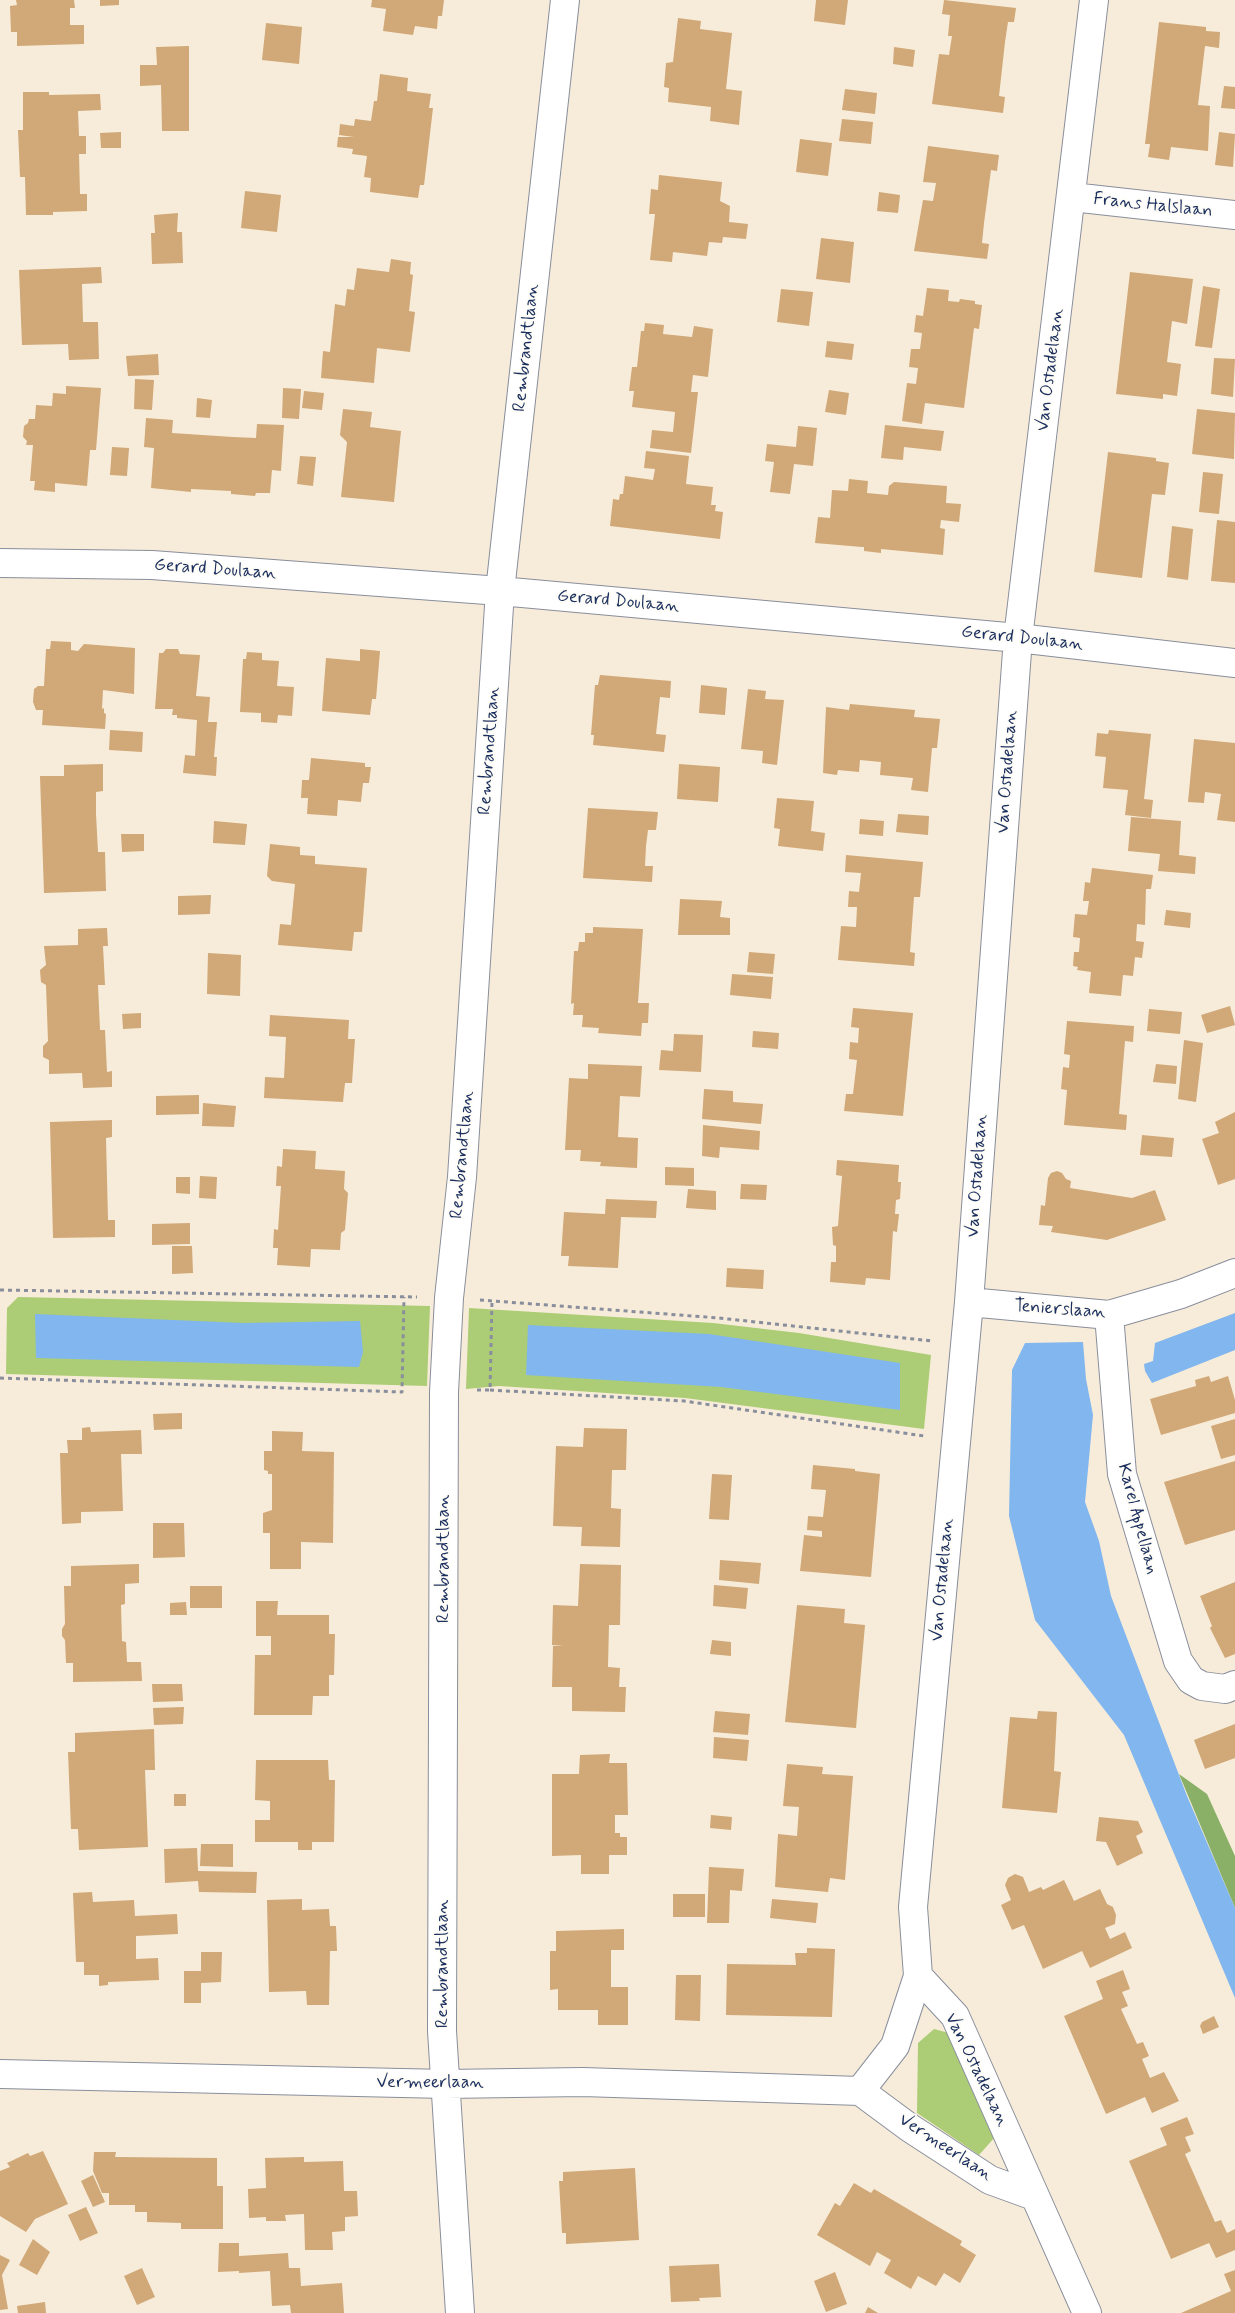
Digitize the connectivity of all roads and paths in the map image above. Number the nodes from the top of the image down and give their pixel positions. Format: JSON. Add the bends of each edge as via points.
{"nodes":[{"id":1,"x":565,"y":0,"type":"edge"},
{"id":2,"x":1094,"y":0,"type":"edge"},
{"id":3,"x":1072,"y":197,"type":"junction"},
{"id":4,"x":1235,"y":215,"type":"edge"},
{"id":5,"x":0,"y":563,"type":"edge"},
{"id":6,"x":500,"y":592,"type":"junction"},
{"id":7,"x":1018,"y":638,"type":"junction"},
{"id":8,"x":1235,"y":663,"type":"edge"},
{"id":9,"x":1235,"y":1273,"type":"edge"},
{"id":10,"x":404,"y":1297,"type":"dead end"},
{"id":11,"x":969,"y":1302,"type":"junction"},
{"id":12,"x":1109,"y":1315,"type":"junction"},
{"id":13,"x":0,"y":1378,"type":"edge"},
{"id":14,"x":490,"y":1390,"type":"dead end"},
{"id":15,"x":956,"y":1440,"type":"junction"},
{"id":16,"x":1235,"y":1686,"type":"edge"},
{"id":17,"x":918,"y":1976,"type":"junction"},
{"id":18,"x":0,"y":2074,"type":"edge"},
{"id":19,"x":446,"y":2084,"type":"junction"},
{"id":20,"x":860,"y":2091,"type":"junction"},
{"id":21,"x":1034,"y":2196,"type":"junction"},
{"id":22,"x":460,"y":2313,"type":"edge"},
{"id":23,"x":1087,"y":2313,"type":"edge"}],
"edges":[{"from":1,"to":6,"type":"street","name":"Rembrandtlaan"},
{"from":2,"to":3,"type":"street","name":"Van Ostadelaan"},
{"from":3,"to":4,"type":"street","name":"Frans Halslaan"},
{"from":3,"to":7,"type":"street","name":"Van Ostadelaan"},
{"from":5,"to":6,"type":"street","name":"Gerard Doulaan","via":[[152,565]]},
{"from":6,"to":7,"type":"street","name":"Gerard Doulaan"},
{"from":6,"to":19,"type":"street","name":"Rembrandtlaan","via":[[462,1177],[449,1298],[444,1392],[442,2031]]},
{"from":7,"to":8,"type":"street","name":"Gerard Doulaan"},
{"from":7,"to":11,"type":"street","name":"Van Ostadelaan"},
{"from":9,"to":12,"type":"street","name":"Tenierslaan","via":[[1181,1294]]},
{"from":10,"to":13,"type":"path","via":[[402,1392]]},
{"from":11,"to":12,"type":"street","name":"Tenierslaan"},
{"from":11,"to":15,"type":"street","name":"Van Ostadelaan"},
{"from":12,"to":16,"type":"street","name":"Karel Appellaan","via":[[1122,1474],[1178,1660],[1191,1680],[1202,1686],[1225,1689]]},
{"from":14,"to":15,"type":"path","via":[[684,1401]]},
{"from":15,"to":17,"type":"street","name":"Van Ostadelaan","via":[[913,1907]]},
{"from":17,"to":20,"type":"street","via":[[895,2046]]},
{"from":17,"to":21,"type":"street","name":"Van Ostadelaan","via":[[955,2016]]},
{"from":18,"to":19,"type":"street","name":"Vermeerlaan"},
{"from":19,"to":20,"type":"street","name":"Vermeerlaan","via":[[583,2082]]},
{"from":19,"to":22,"type":"street","name":"Rembrandtlaan"},
{"from":20,"to":21,"type":"street","name":"Vermeerlaan","via":[[990,2180]]},
{"from":21,"to":23,"type":"street","name":"Van Ostadelaan"}]}
